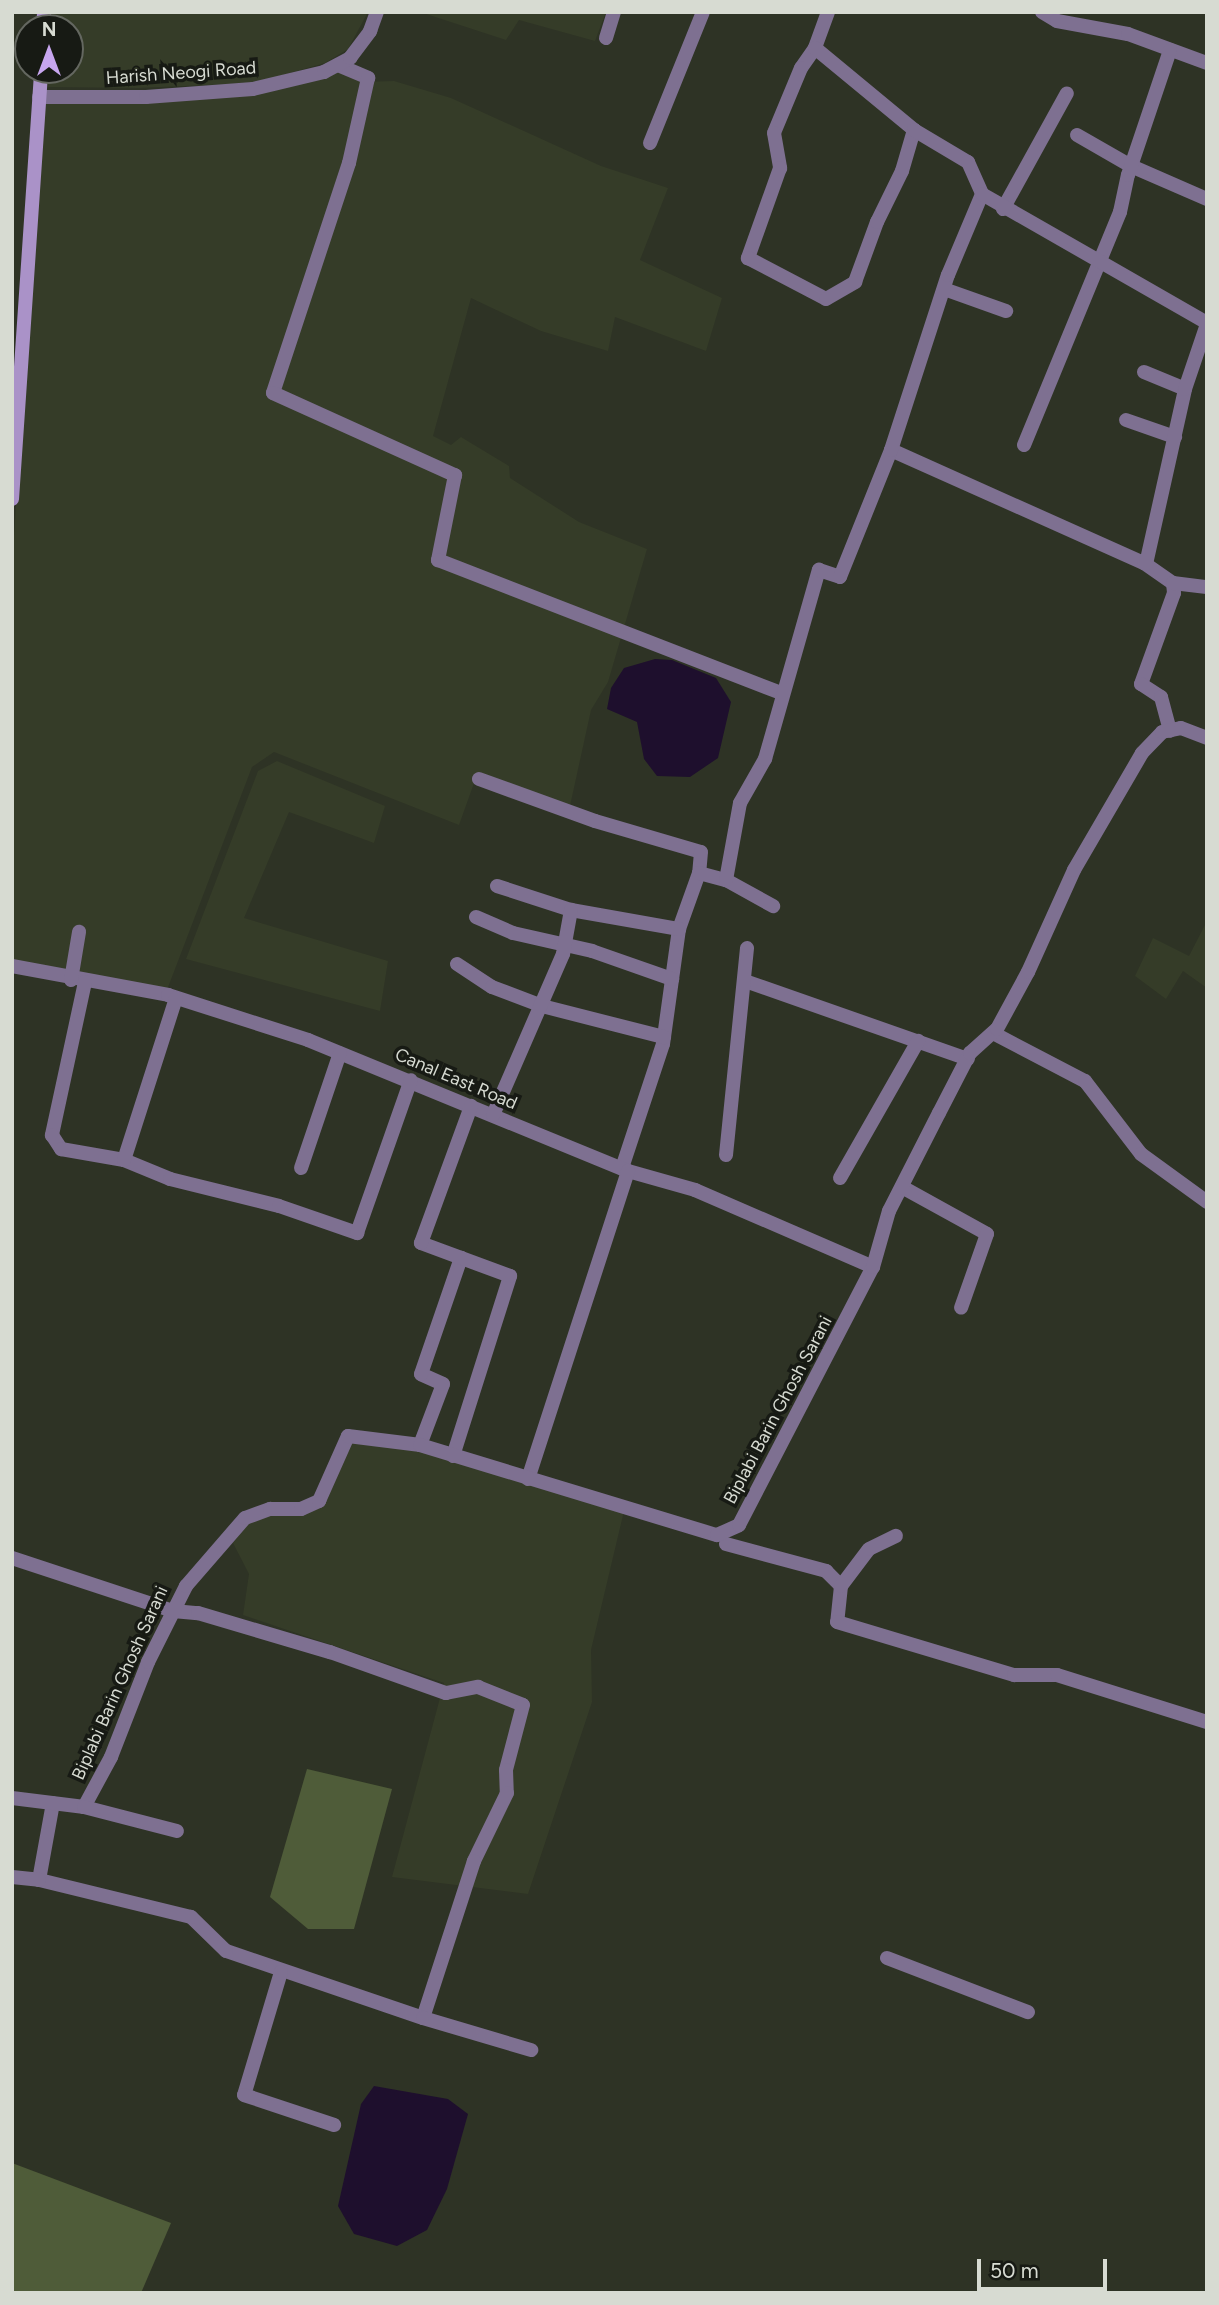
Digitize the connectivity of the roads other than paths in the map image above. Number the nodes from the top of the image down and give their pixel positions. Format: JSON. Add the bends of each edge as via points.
{"nodes":[{"id":1,"x":377,"y":12,"type":"edge"},
{"id":2,"x":614,"y":12,"type":"edge"},
{"id":3,"x":703,"y":12,"type":"edge"},
{"id":4,"x":828,"y":12,"type":"edge"},
{"id":5,"x":1042,"y":12,"type":"edge"},
{"id":6,"x":606,"y":38,"type":"dead end"},
{"id":7,"x":815,"y":48,"type":"junction"},
{"id":8,"x":1170,"y":50,"type":"junction"},
{"id":9,"x":1207,"y":63,"type":"edge"},
{"id":10,"x":338,"y":65,"type":"junction"},
{"id":11,"x":40,"y":84,"type":"edge"},
{"id":12,"x":1067,"y":93,"type":"dead end"},
{"id":13,"x":39,"y":97,"type":"junction"},
{"id":14,"x":914,"y":131,"type":"junction"},
{"id":15,"x":1077,"y":135,"type":"dead end"},
{"id":16,"x":650,"y":144,"type":"dead end"},
{"id":17,"x":1131,"y":166,"type":"junction"},
{"id":18,"x":982,"y":194,"type":"junction"},
{"id":19,"x":1207,"y":199,"type":"edge"},
{"id":20,"x":1003,"y":209,"type":"junction"},
{"id":21,"x":1099,"y":263,"type":"junction"},
{"id":22,"x":944,"y":289,"type":"junction"},
{"id":23,"x":1006,"y":311,"type":"dead end"},
{"id":24,"x":1207,"y":324,"type":"edge"},
{"id":25,"x":1144,"y":372,"type":"dead end"},
{"id":26,"x":1185,"y":389,"type":"junction"},
{"id":27,"x":1126,"y":420,"type":"dead end"},
{"id":28,"x":1175,"y":438,"type":"junction"},
{"id":29,"x":1024,"y":445,"type":"dead end"},
{"id":30,"x":891,"y":450,"type":"junction"},
{"id":31,"x":12,"y":499,"type":"edge"},
{"id":32,"x":1146,"y":564,"type":"junction"},
{"id":33,"x":1173,"y":583,"type":"junction"},
{"id":34,"x":1207,"y":587,"type":"edge"},
{"id":35,"x":781,"y":692,"type":"junction"},
{"id":36,"x":1170,"y":731,"type":"junction"},
{"id":37,"x":1207,"y":738,"type":"edge"},
{"id":38,"x":479,"y":779,"type":"dead end"},
{"id":39,"x":699,"y":873,"type":"junction"},
{"id":40,"x":726,"y":880,"type":"junction"},
{"id":41,"x":497,"y":886,"type":"dead end"},
{"id":42,"x":773,"y":906,"type":"dead end"},
{"id":43,"x":571,"y":910,"type":"junction"},
{"id":44,"x":477,"y":917,"type":"dead end"},
{"id":45,"x":679,"y":929,"type":"junction"},
{"id":46,"x":79,"y":932,"type":"dead end"},
{"id":47,"x":562,"y":944,"type":"junction"},
{"id":48,"x":747,"y":948,"type":"dead end"},
{"id":49,"x":457,"y":964,"type":"dead end"},
{"id":50,"x":12,"y":966,"type":"edge"},
{"id":51,"x":672,"y":979,"type":"junction"},
{"id":52,"x":78,"y":981,"type":"junction"},
{"id":53,"x":745,"y":981,"type":"junction"},
{"id":54,"x":176,"y":998,"type":"junction"},
{"id":55,"x":542,"y":1006,"type":"junction"},
{"id":56,"x":993,"y":1033,"type":"junction"},
{"id":57,"x":664,"y":1037,"type":"junction"},
{"id":58,"x":918,"y":1041,"type":"junction"},
{"id":59,"x":340,"y":1053,"type":"junction"},
{"id":60,"x":968,"y":1059,"type":"junction"},
{"id":61,"x":411,"y":1080,"type":"junction"},
{"id":62,"x":471,"y":1106,"type":"junction"},
{"id":63,"x":493,"y":1115,"type":"junction"},
{"id":64,"x":726,"y":1155,"type":"dead end"},
{"id":65,"x":124,"y":1160,"type":"junction"},
{"id":66,"x":301,"y":1168,"type":"dead end"},
{"id":67,"x":625,"y":1170,"type":"junction"},
{"id":68,"x":840,"y":1178,"type":"dead end"},
{"id":69,"x":902,"y":1187,"type":"junction"},
{"id":70,"x":1207,"y":1202,"type":"edge"},
{"id":71,"x":461,"y":1258,"type":"junction"},
{"id":72,"x":873,"y":1267,"type":"junction"},
{"id":73,"x":961,"y":1308,"type":"dead end"},
{"id":74,"x":420,"y":1446,"type":"junction"},
{"id":75,"x":453,"y":1456,"type":"junction"},
{"id":76,"x":528,"y":1479,"type":"junction"},
{"id":77,"x":896,"y":1536,"type":"dead end"},
{"id":78,"x":726,"y":1544,"type":"dead end"},
{"id":79,"x":12,"y":1558,"type":"edge"},
{"id":80,"x":841,"y":1586,"type":"junction"},
{"id":81,"x":173,"y":1611,"type":"junction"},
{"id":82,"x":1207,"y":1722,"type":"edge"},
{"id":83,"x":12,"y":1798,"type":"edge"},
{"id":84,"x":53,"y":1803,"type":"junction"},
{"id":85,"x":84,"y":1807,"type":"junction"},
{"id":86,"x":177,"y":1830,"type":"dead end"},
{"id":87,"x":12,"y":1877,"type":"edge"},
{"id":88,"x":39,"y":1880,"type":"junction"},
{"id":89,"x":887,"y":1958,"type":"dead end"},
{"id":90,"x":281,"y":1972,"type":"junction"},
{"id":91,"x":1028,"y":2012,"type":"dead end"},
{"id":92,"x":423,"y":2018,"type":"junction"},
{"id":93,"x":531,"y":2050,"type":"dead end"},
{"id":94,"x":334,"y":2125,"type":"dead end"}],
"edges":[{"from":1,"to":10,"type":"street","name":"Harish Neogi Road","via":[[370,31],[350,58]]},
{"from":2,"to":6,"type":"street"},
{"from":3,"to":16,"type":"street"},
{"from":4,"to":7,"type":"street"},
{"from":5,"to":8,"type":"street","via":[[1057,21],[1105,28]]},
{"from":7,"to":14,"type":"street"},
{"from":7,"to":14,"type":"street","via":[[801,68],[774,133],[780,168],[748,258],[825,299],[855,282]]},
{"from":8,"to":9,"type":"street"},
{"from":8,"to":17,"type":"street"},
{"from":10,"to":13,"type":"street","name":"Harish Neogi Road","via":[[253,89],[146,97]]},
{"from":10,"to":35,"type":"street","via":[[368,78],[349,163],[273,393],[455,475],[439,560]]},
{"from":11,"to":13,"type":"main road"},
{"from":12,"to":20,"type":"street"},
{"from":13,"to":31,"type":"main road"},
{"from":14,"to":18,"type":"street","via":[[968,162]]},
{"from":15,"to":17,"type":"street"},
{"from":17,"to":19,"type":"street"},
{"from":17,"to":21,"type":"street","via":[[1121,212]]},
{"from":18,"to":20,"type":"street"},
{"from":18,"to":22,"type":"street"},
{"from":20,"to":21,"type":"street"},
{"from":21,"to":24,"type":"street"},
{"from":21,"to":29,"type":"street"},
{"from":22,"to":23,"type":"street"},
{"from":22,"to":30,"type":"street"},
{"from":24,"to":26,"type":"street"},
{"from":25,"to":26,"type":"street"},
{"from":26,"to":28,"type":"street"},
{"from":27,"to":28,"type":"street"},
{"from":28,"to":32,"type":"street"},
{"from":30,"to":32,"type":"street"},
{"from":30,"to":35,"type":"street","via":[[840,577],[819,570]]},
{"from":32,"to":33,"type":"street"},
{"from":33,"to":34,"type":"street"},
{"from":33,"to":36,"type":"street","via":[[1174,593],[1141,684],[1161,697]]},
{"from":35,"to":40,"type":"street","via":[[765,760],[740,803]]},
{"from":36,"to":37,"type":"street","via":[[1181,728]]},
{"from":36,"to":56,"type":"street","name":"Biplabi Barin Ghosh Sarani","via":[[1142,753],[1074,870],[1028,972]]},
{"from":38,"to":39,"type":"street","via":[[595,821],[701,852]]},
{"from":39,"to":40,"type":"street"},
{"from":39,"to":45,"type":"street"},
{"from":40,"to":42,"type":"street"},
{"from":41,"to":43,"type":"street"},
{"from":43,"to":45,"type":"street"},
{"from":43,"to":47,"type":"street"},
{"from":44,"to":47,"type":"street","via":[[513,933]]},
{"from":45,"to":51,"type":"street"},
{"from":46,"to":52,"type":"street"},
{"from":47,"to":51,"type":"street"},
{"from":47,"to":55,"type":"street","via":[[563,954]]},
{"from":48,"to":53,"type":"street"},
{"from":49,"to":55,"type":"street","via":[[492,987]]},
{"from":50,"to":52,"type":"street","name":"Canal East Road"},
{"from":51,"to":57,"type":"street"},
{"from":52,"to":54,"type":"street","name":"Canal East Road"},
{"from":52,"to":65,"type":"street","via":[[52,1135],[61,1149]]},
{"from":53,"to":58,"type":"street"},
{"from":53,"to":64,"type":"street"},
{"from":54,"to":59,"type":"street","name":"Canal East Road"},
{"from":54,"to":65,"type":"street"},
{"from":55,"to":57,"type":"street"},
{"from":55,"to":63,"type":"street"},
{"from":56,"to":60,"type":"street","name":"Biplabi Barin Ghosh Sarani"},
{"from":56,"to":70,"type":"street","via":[[1085,1081],[1141,1154]]},
{"from":57,"to":67,"type":"street"},
{"from":58,"to":60,"type":"street"},
{"from":58,"to":68,"type":"street"},
{"from":59,"to":61,"type":"street","name":"Canal East Road"},
{"from":59,"to":66,"type":"street"},
{"from":60,"to":69,"type":"street","name":"Biplabi Barin Ghosh Sarani"},
{"from":61,"to":62,"type":"street","name":"Canal East Road"},
{"from":61,"to":65,"type":"street","via":[[357,1233],[279,1206],[191,1185]]},
{"from":62,"to":63,"type":"street","name":"Canal East Road"},
{"from":62,"to":71,"type":"street","via":[[421,1243]]},
{"from":63,"to":67,"type":"street","name":"Canal East Road"},
{"from":67,"to":72,"type":"street","name":"Canal East Road","via":[[695,1190]]},
{"from":67,"to":76,"type":"street"},
{"from":69,"to":72,"type":"street","name":"Biplabi Barin Ghosh Sarani","via":[[889,1210]]},
{"from":69,"to":73,"type":"street","via":[[988,1234]]},
{"from":71,"to":74,"type":"street","via":[[421,1374],[443,1384]]},
{"from":71,"to":75,"type":"street","via":[[510,1276]]},
{"from":72,"to":76,"type":"street","name":"Biplabi Barin Ghosh Sarani","via":[[738,1525],[717,1535]]},
{"from":74,"to":75,"type":"street","name":"Biplabi Barin Ghosh Sarani"},
{"from":74,"to":81,"type":"street","name":"Biplabi Barin Ghosh Sarani","via":[[348,1436],[319,1501],[301,1509],[270,1509],[245,1518],[186,1586]]},
{"from":75,"to":76,"type":"street","name":"Biplabi Barin Ghosh Sarani"},
{"from":77,"to":80,"type":"street","via":[[869,1549]]},
{"from":78,"to":80,"type":"street","via":[[826,1571]]},
{"from":79,"to":81,"type":"street"},
{"from":80,"to":82,"type":"street","via":[[837,1622],[1001,1671],[1056,1675]]},
{"from":81,"to":85,"type":"street","name":"Biplabi Barin Ghosh Sarani","via":[[111,1757]]},
{"from":81,"to":92,"type":"street","via":[[198,1613],[330,1652],[446,1693],[478,1687],[523,1704],[506,1770],[507,1793],[474,1861]]},
{"from":83,"to":84,"type":"street","name":"Biplabi Barin Ghosh Sarani"},
{"from":84,"to":85,"type":"street","name":"Biplabi Barin Ghosh Sarani"},
{"from":84,"to":88,"type":"street"},
{"from":85,"to":86,"type":"street"},
{"from":87,"to":88,"type":"street"},
{"from":88,"to":90,"type":"street","via":[[191,1917],[226,1951]]},
{"from":89,"to":91,"type":"street"},
{"from":90,"to":92,"type":"street"},
{"from":90,"to":94,"type":"street","via":[[244,2095]]},
{"from":92,"to":93,"type":"street"}]}
